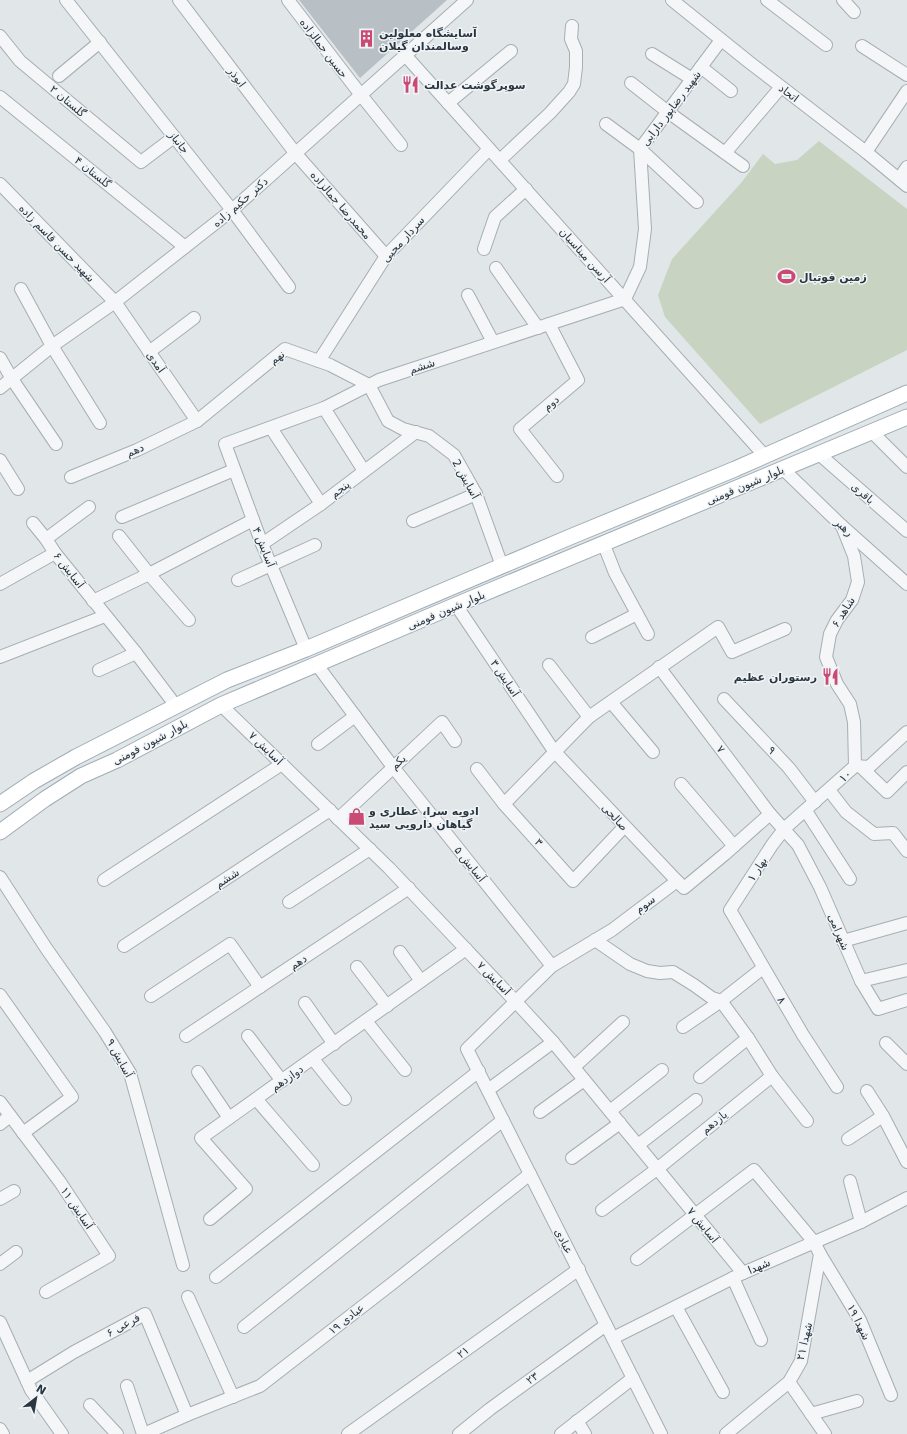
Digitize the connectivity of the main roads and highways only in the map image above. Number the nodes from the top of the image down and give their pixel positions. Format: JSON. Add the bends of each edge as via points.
{"nodes":[{"id":1,"x":907,"y":393,"type":"edge"},
{"id":2,"x":907,"y":417,"type":"edge"},
{"id":3,"x":108,"y":741,"type":"junction"},
{"id":4,"x":117,"y":760,"type":"junction"},
{"id":5,"x":0,"y":804,"type":"edge"},
{"id":6,"x":0,"y":832,"type":"edge"}],
"edges":[{"from":1,"to":3,"type":"main road","name":"بلوار شیون فومنی","via":[[735,469],[227,680]]},
{"from":2,"to":4,"type":"main road","name":"بلوار شیون فومنی","via":[[221,705]]},
{"from":3,"to":4,"type":"main road"},
{"from":3,"to":5,"type":"main road","name":"بلوار شیون فومنی","via":[[76,757]]},
{"from":4,"to":6,"type":"main road","name":"بلوار شیون فومنی","via":[[81,776]]}]}
